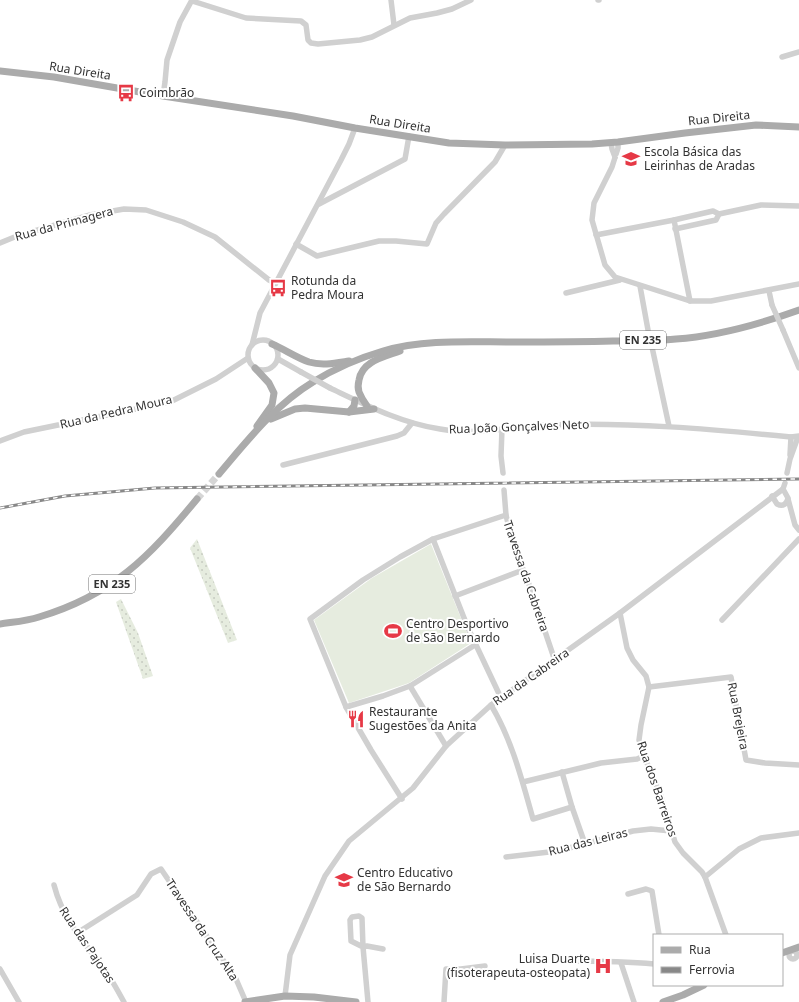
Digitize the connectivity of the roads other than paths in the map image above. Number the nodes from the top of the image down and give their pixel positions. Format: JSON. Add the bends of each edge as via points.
{"nodes":[{"id":1,"x":192,"y":0,"type":"edge"},
{"id":2,"x":391,"y":0,"type":"edge"},
{"id":3,"x":471,"y":0,"type":"edge"},
{"id":4,"x":394,"y":25,"type":"junction"},
{"id":5,"x":799,"y":52,"type":"edge"},
{"id":6,"x":782,"y":56,"type":"dead end"},
{"id":7,"x":0,"y":71,"type":"edge"},
{"id":8,"x":163,"y":96,"type":"junction"},
{"id":9,"x":799,"y":127,"type":"edge"},
{"id":10,"x":355,"y":128,"type":"junction"},
{"id":11,"x":409,"y":136,"type":"junction"},
{"id":12,"x":614,"y":142,"type":"junction"},
{"id":13,"x":505,"y":145,"type":"junction"},
{"id":14,"x":318,"y":204,"type":"junction"},
{"id":15,"x":799,"y":206,"type":"edge"},
{"id":16,"x":719,"y":214,"type":"junction"},
{"id":17,"x":674,"y":220,"type":"junction"},
{"id":18,"x":675,"y":228,"type":"junction"},
{"id":19,"x":596,"y":235,"type":"junction"},
{"id":20,"x":0,"y":243,"type":"edge"},
{"id":21,"x":296,"y":244,"type":"junction"},
{"id":22,"x":623,"y":280,"type":"junction"},
{"id":23,"x":275,"y":283,"type":"junction"},
{"id":24,"x":799,"y":284,"type":"edge"},
{"id":25,"x":640,"y":286,"type":"junction"},
{"id":26,"x":769,"y":291,"type":"junction"},
{"id":27,"x":566,"y":293,"type":"dead end"},
{"id":28,"x":690,"y":301,"type":"junction"},
{"id":29,"x":799,"y":310,"type":"edge"},
{"id":30,"x":255,"y":328,"type":"junction"},
{"id":31,"x":648,"y":330,"type":"dead end"},
{"id":32,"x":263,"y":340,"type":"junction"},
{"id":33,"x":272,"y":344,"type":"junction"},
{"id":34,"x":422,"y":344,"type":"junction"},
{"id":35,"x":252,"y":345,"type":"junction"},
{"id":36,"x":652,"y":347,"type":"dead end"},
{"id":37,"x":248,"y":358,"type":"junction"},
{"id":38,"x":278,"y":359,"type":"junction"},
{"id":39,"x":355,"y":361,"type":"junction"},
{"id":40,"x":255,"y":368,"type":"junction"},
{"id":41,"x":799,"y":368,"type":"edge"},
{"id":42,"x":358,"y":391,"type":"junction"},
{"id":43,"x":353,"y":399,"type":"junction"},
{"id":44,"x":367,"y":406,"type":"junction"},
{"id":45,"x":374,"y":409,"type":"junction"},
{"id":46,"x":349,"y":412,"type":"junction"},
{"id":47,"x":266,"y":421,"type":"junction"},
{"id":48,"x":412,"y":423,"type":"junction"},
{"id":49,"x":669,"y":426,"type":"junction"},
{"id":50,"x":502,"y":429,"type":"junction"},
{"id":51,"x":798,"y":436,"type":"edge"},
{"id":52,"x":791,"y":437,"type":"junction"},
{"id":53,"x":0,"y":441,"type":"edge"},
{"id":54,"x":244,"y":444,"type":"junction"},
{"id":55,"x":790,"y":459,"type":"junction"},
{"id":56,"x":283,"y":465,"type":"dead end"},
{"id":57,"x":503,"y":473,"type":"dead end"},
{"id":58,"x":787,"y":473,"type":"dead end"},
{"id":59,"x":219,"y":474,"type":"tunnel mouth"},
{"id":60,"x":504,"y":490,"type":"dead end"},
{"id":61,"x":772,"y":496,"type":"junction"},
{"id":62,"x":788,"y":498,"type":"junction"},
{"id":63,"x":197,"y":499,"type":"tunnel mouth"},
{"id":64,"x":783,"y":505,"type":"junction"},
{"id":65,"x":792,"y":513,"type":"junction"},
{"id":66,"x":506,"y":515,"type":"junction"},
{"id":67,"x":799,"y":530,"type":"edge"},
{"id":68,"x":433,"y":539,"type":"junction"},
{"id":69,"x":799,"y":540,"type":"edge"},
{"id":70,"x":523,"y":570,"type":"junction"},
{"id":71,"x":455,"y":596,"type":"junction"},
{"id":72,"x":620,"y":613,"type":"junction"},
{"id":73,"x":722,"y":620,"type":"dead end"},
{"id":74,"x":0,"y":624,"type":"edge"},
{"id":75,"x":475,"y":645,"type":"junction"},
{"id":76,"x":555,"y":661,"type":"junction"},
{"id":77,"x":410,"y":686,"type":"junction"},
{"id":78,"x":649,"y":688,"type":"junction"},
{"id":79,"x":501,"y":698,"type":"junction"},
{"id":80,"x":491,"y":705,"type":"junction"},
{"id":81,"x":346,"y":707,"type":"junction"},
{"id":82,"x":446,"y":746,"type":"junction"},
{"id":83,"x":644,"y":756,"type":"junction"},
{"id":84,"x":799,"y":765,"type":"edge"},
{"id":85,"x":562,"y":772,"type":"junction"},
{"id":86,"x":523,"y":782,"type":"junction"},
{"id":87,"x":402,"y":799,"type":"junction"},
{"id":88,"x":572,"y":807,"type":"junction"},
{"id":89,"x":671,"y":831,"type":"junction"},
{"id":90,"x":799,"y":833,"type":"edge"},
{"id":91,"x":585,"y":844,"type":"junction"},
{"id":92,"x":506,"y":857,"type":"dead end"},
{"id":93,"x":705,"y":878,"type":"junction"},
{"id":94,"x":54,"y":885,"type":"dead end"},
{"id":95,"x":628,"y":894,"type":"dead end"},
{"id":96,"x":77,"y":933,"type":"junction"},
{"id":97,"x":659,"y":934,"type":"edge"},
{"id":98,"x":726,"y":934,"type":"edge"},
{"id":99,"x":363,"y":947,"type":"junction"},
{"id":100,"x":383,"y":949,"type":"dead end"},
{"id":101,"x":783,"y":952,"type":"edge"},
{"id":102,"x":796,"y":954,"type":"edge"},
{"id":103,"x":783,"y":956,"type":"edge"},
{"id":104,"x":564,"y":961,"type":"dead end"},
{"id":105,"x":621,"y":963,"type":"junction"},
{"id":106,"x":653,"y":964,"type":"edge"},
{"id":107,"x":486,"y":966,"type":"dead end"},
{"id":108,"x":0,"y":969,"type":"edge"},
{"id":109,"x":702,"y":986,"type":"edge"},
{"id":110,"x":300,"y":997,"type":"junction"},
{"id":111,"x":285,"y":999,"type":"edge"},
{"id":112,"x":19,"y":1002,"type":"edge"},
{"id":113,"x":124,"y":1002,"type":"edge"},
{"id":114,"x":246,"y":1002,"type":"edge"},
{"id":115,"x":292,"y":1002,"type":"edge"},
{"id":116,"x":356,"y":1002,"type":"edge"},
{"id":117,"x":368,"y":1002,"type":"edge"},
{"id":118,"x":444,"y":1002,"type":"edge"},
{"id":119,"x":634,"y":1002,"type":"edge"},
{"id":120,"x":663,"y":1002,"type":"edge"}],
"edges":[{"from":1,"to":4,"type":"street","via":[[246,18],[301,21],[306,25],[308,40],[318,44],[372,37]]},
{"from":1,"to":8,"type":"street","via":[[180,22],[167,60]]},
{"from":2,"to":4,"type":"street"},
{"from":3,"to":4,"type":"street","via":[[437,14],[410,18]]},
{"from":5,"to":6,"type":"street"},
{"from":7,"to":8,"type":"main road","name":"Rua Direita","via":[[54,77]]},
{"from":8,"to":10,"type":"main road","name":"Rua Direita"},
{"from":9,"to":12,"type":"main road","name":"Rua Direita","via":[[756,125]]},
{"from":10,"to":11,"type":"main road","name":"Rua Direita"},
{"from":10,"to":14,"type":"street"},
{"from":11,"to":13,"type":"main road","name":"Rua Direita","via":[[448,143]]},
{"from":11,"to":14,"type":"street","via":[[404,159]]},
{"from":12,"to":13,"type":"main road","name":"Rua Direita"},
{"from":12,"to":19,"type":"street","via":[[618,148],[594,203],[592,220]]},
{"from":13,"to":21,"type":"street","via":[[495,162],[436,223],[427,244],[396,240],[379,241],[317,256]]},
{"from":14,"to":21,"type":"street"},
{"from":15,"to":16,"type":"street","via":[[761,205]]},
{"from":16,"to":17,"type":"street","via":[[713,211]]},
{"from":16,"to":18,"type":"street","via":[[716,220]]},
{"from":17,"to":18,"type":"street"},
{"from":17,"to":19,"type":"street"},
{"from":18,"to":28,"type":"street"},
{"from":19,"to":22,"type":"street","via":[[605,265],[615,277]]},
{"from":20,"to":23,"type":"street","name":"Rua da Primagera","via":[[90,215],[124,209],[146,210],[183,222],[215,237]]},
{"from":21,"to":23,"type":"street"},
{"from":22,"to":25,"type":"street"},
{"from":22,"to":27,"type":"street"},
{"from":23,"to":30,"type":"street"},
{"from":24,"to":26,"type":"street"},
{"from":25,"to":28,"type":"street"},
{"from":25,"to":31,"type":"street"},
{"from":26,"to":28,"type":"street","via":[[711,301]]},
{"from":26,"to":41,"type":"street","bridge":true,"via":[[772,305]]},
{"from":29,"to":34,"type":"main road","number":"EN 235","via":[[715,334],[677,339]]},
{"from":30,"to":32,"type":"street"},
{"from":30,"to":35,"type":"street"},
{"from":32,"to":33,"type":"street"},
{"from":32,"to":35,"type":"street"},
{"from":33,"to":38,"type":"street","via":[[277,350]]},
{"from":33,"to":39,"type":"main road","via":[[307,362],[329,364]]},
{"from":34,"to":39,"type":"main road","number":"EN 235","via":[[383,351]]},
{"from":34,"to":42,"type":"main road","via":[[366,365],[360,373]]},
{"from":35,"to":37,"type":"street"},
{"from":36,"to":49,"type":"street"},
{"from":37,"to":40,"type":"street"},
{"from":37,"to":53,"type":"street","name":"Rua da Pedra Moura","via":[[216,379],[170,402],[24,432]]},
{"from":38,"to":40,"type":"street","via":[[273,367],[268,369]]},
{"from":38,"to":43,"type":"street","name":"Rua João Gonçalves Neto","bridge":true},
{"from":39,"to":47,"type":"main road","number":"EN 235","via":[[302,389]]},
{"from":40,"to":54,"type":"main road","via":[[272,388],[274,399]]},
{"from":42,"to":43,"type":"main road"},
{"from":42,"to":44,"type":"main road"},
{"from":43,"to":44,"type":"street","name":"Rua João Gonçalves Neto"},
{"from":43,"to":46,"type":"main road","via":[[354,406]]},
{"from":44,"to":45,"type":"street","name":"Rua João Gonçalves Neto"},
{"from":45,"to":46,"type":"main road"},
{"from":45,"to":48,"type":"street","name":"Rua João Gonçalves Neto"},
{"from":46,"to":47,"type":"main road","via":[[300,408]]},
{"from":47,"to":54,"type":"main road","number":"EN 235"},
{"from":48,"to":50,"type":"street","name":"Rua João Gonçalves Neto","via":[[454,431]]},
{"from":48,"to":56,"type":"street","via":[[404,433],[397,436]]},
{"from":49,"to":50,"type":"street","name":"Rua João Gonçalves Neto","via":[[548,424]]},
{"from":49,"to":52,"type":"street","name":"Rua João Gonçalves Neto"},
{"from":50,"to":57,"type":"street"},
{"from":51,"to":52,"type":"street","name":"Rua João Gonçalves Neto"},
{"from":51,"to":55,"type":"street"},
{"from":52,"to":55,"type":"street"},
{"from":54,"to":59,"type":"main road","number":"EN 235"},
{"from":55,"to":58,"type":"street"},
{"from":60,"to":66,"type":"street","name":"Travessa da Cabreira"},
{"from":61,"to":62,"type":"street","name":"Rua da Cabreira","via":[[784,486]]},
{"from":61,"to":64,"type":"street","via":[[777,504]]},
{"from":61,"to":72,"type":"street","name":"Rua da Cabreira"},
{"from":62,"to":64,"type":"street"},
{"from":62,"to":65,"type":"street"},
{"from":63,"to":74,"type":"main road","number":"EN 235","via":[[159,544],[134,568],[104,590],[37,618]]},
{"from":64,"to":65,"type":"street"},
{"from":65,"to":67,"type":"street"},
{"from":66,"to":68,"type":"street"},
{"from":66,"to":70,"type":"street","name":"Travessa da Cabreira"},
{"from":68,"to":71,"type":"street"},
{"from":68,"to":81,"type":"street","via":[[363,580],[310,619]]},
{"from":69,"to":73,"type":"street"},
{"from":70,"to":71,"type":"street"},
{"from":70,"to":76,"type":"street","name":"Travessa da Cabreira"},
{"from":71,"to":75,"type":"street"},
{"from":72,"to":76,"type":"street","name":"Rua da Cabreira"},
{"from":72,"to":78,"type":"street","via":[[626,648],[646,676]]},
{"from":75,"to":77,"type":"street"},
{"from":75,"to":79,"type":"street"},
{"from":76,"to":79,"type":"street","name":"Rua da Cabreira"},
{"from":77,"to":81,"type":"street"},
{"from":77,"to":82,"type":"street"},
{"from":78,"to":83,"type":"street","name":"Rua dos Barreiros","via":[[639,740]]},
{"from":78,"to":84,"type":"street","name":"Rua Brejeira","via":[[731,677],[746,760]]},
{"from":79,"to":80,"type":"street","name":"Rua da Cabreira"},
{"from":80,"to":82,"type":"street","name":"Rua da Cabreira"},
{"from":80,"to":86,"type":"street","via":[[513,751]]},
{"from":81,"to":87,"type":"street"},
{"from":82,"to":87,"type":"street","name":"Rua da Cabreira"},
{"from":83,"to":85,"type":"street","via":[[637,760],[601,763]]},
{"from":83,"to":89,"type":"street","name":"Rua dos Barreiros","via":[[661,796]]},
{"from":85,"to":86,"type":"street"},
{"from":85,"to":88,"type":"street"},
{"from":86,"to":88,"type":"street","via":[[533,819]]},
{"from":87,"to":111,"type":"street","name":"Rua da Cabreira","via":[[349,841],[325,876],[290,955]]},
{"from":88,"to":91,"type":"street"},
{"from":89,"to":91,"type":"street","name":"Rua das Leiras","via":[[633,831]]},
{"from":89,"to":93,"type":"street","name":"Rua dos Barreiros","via":[[675,842]]},
{"from":90,"to":93,"type":"street","via":[[761,838],[739,849]]},
{"from":91,"to":92,"type":"street","name":"Rua das Leiras","via":[[558,851]]},
{"from":93,"to":98,"type":"street","name":"Rua dos Barreiros"},
{"from":94,"to":96,"type":"street","name":"Rua das Pajotas","via":[[58,902]]},
{"from":95,"to":97,"type":"street","via":[[646,889],[652,891]]},
{"from":96,"to":113,"type":"street","name":"Rua das Pajotas","via":[[106,971]]},
{"from":96,"to":114,"type":"street","name":"Travessa da Cruz Alta","via":[[137,895],[151,874],[161,869],[236,979]]},
{"from":99,"to":99,"type":"street","via":[[351,941],[352,917],[362,918]]},
{"from":99,"to":100,"type":"street"},
{"from":99,"to":117,"type":"street"},
{"from":101,"to":102,"type":"main road"},
{"from":102,"to":103,"type":"street"},
{"from":104,"to":105,"type":"street"},
{"from":105,"to":106,"type":"street"},
{"from":105,"to":119,"type":"street"},
{"from":107,"to":118,"type":"street","via":[[446,969]]},
{"from":108,"to":112,"type":"street"},
{"from":109,"to":120,"type":"main road"},
{"from":110,"to":111,"type":"main road"},
{"from":110,"to":115,"type":"main road"},
{"from":110,"to":116,"type":"main road"},
{"from":111,"to":114,"type":"main road"}]}
